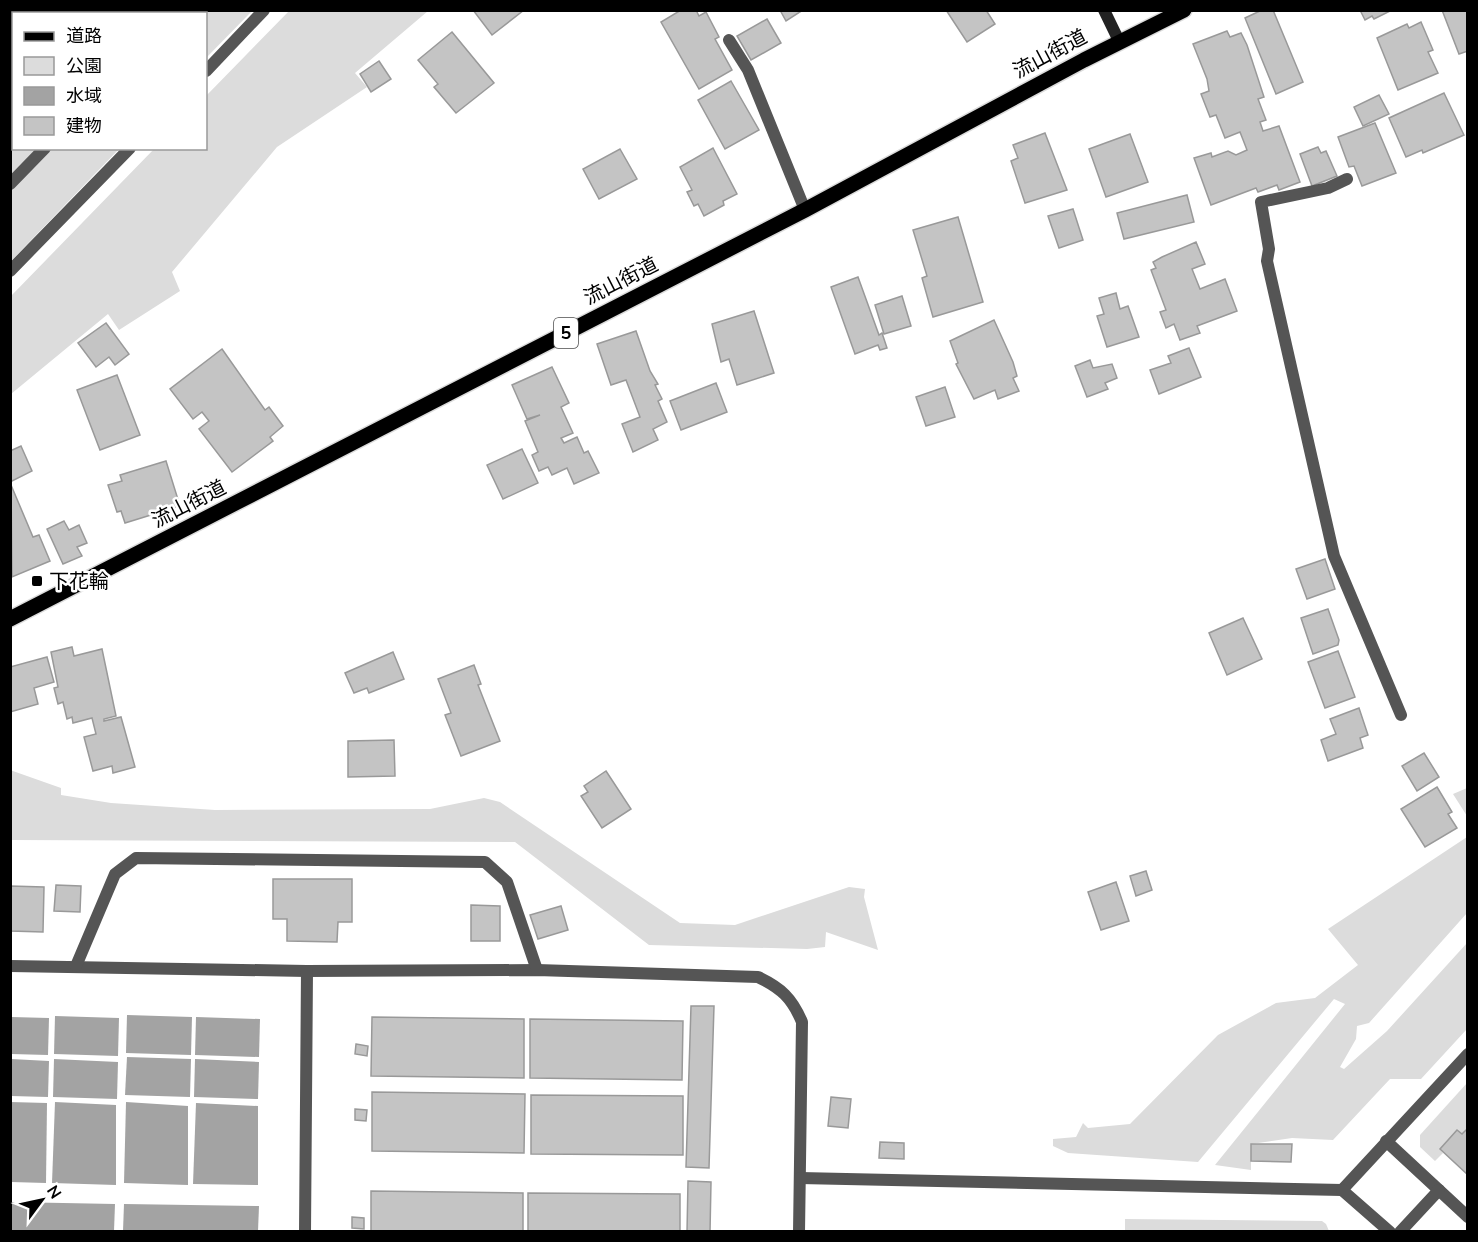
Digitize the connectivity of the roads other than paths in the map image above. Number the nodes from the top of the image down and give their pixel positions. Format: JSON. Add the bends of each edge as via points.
{"nodes":[{"id":1,"x":264,"y":10,"type":"edge"},
{"id":2,"x":1104,"y":10,"type":"edge"},
{"id":3,"x":1184,"y":10,"type":"edge"},
{"id":4,"x":729,"y":40,"type":"dead end"},
{"id":5,"x":1119,"y":41,"type":"junction"},
{"id":6,"x":207,"y":70,"type":"edge"},
{"id":7,"x":43,"y":150,"type":"edge"},
{"id":8,"x":128,"y":150,"type":"edge"},
{"id":9,"x":1347,"y":179,"type":"dead end"},
{"id":10,"x":10,"y":184,"type":"edge"},
{"id":11,"x":806,"y":210,"type":"junction"},
{"id":12,"x":10,"y":271,"type":"edge"},
{"id":13,"x":10,"y":619,"type":"edge"},
{"id":14,"x":1401,"y":716,"type":"dead end"},
{"id":15,"x":10,"y":966,"type":"edge"},
{"id":16,"x":76,"y":966,"type":"junction"},
{"id":17,"x":537,"y":970,"type":"junction"},
{"id":18,"x":307,"y":971,"type":"junction"},
{"id":19,"x":1467,"y":1054,"type":"edge"},
{"id":20,"x":1386,"y":1141,"type":"junction"},
{"id":21,"x":800,"y":1178,"type":"junction"},
{"id":22,"x":1342,"y":1190,"type":"junction"},
{"id":23,"x":1439,"y":1190,"type":"junction"},
{"id":24,"x":1467,"y":1216,"type":"edge"},
{"id":25,"x":305,"y":1232,"type":"edge"},
{"id":26,"x":799,"y":1232,"type":"edge"},
{"id":27,"x":1390,"y":1232,"type":"edge"},
{"id":28,"x":1400,"y":1232,"type":"edge"}],
"edges":[{"from":1,"to":6,"type":"street"},
{"from":2,"to":5,"type":"street"},
{"from":3,"to":5,"type":"main road","name":"流山街道","number":"5"},
{"from":4,"to":11,"type":"street","via":[[748,70]]},
{"from":5,"to":11,"type":"main road","name":"流山街道","number":"5"},
{"from":7,"to":10,"type":"street"},
{"from":8,"to":12,"type":"street"},
{"from":9,"to":14,"type":"street","via":[[1328,188],[1261,202],[1269,249],[1267,261],[1334,556]]},
{"from":11,"to":13,"type":"main road","name":"流山街道","number":"5"},
{"from":15,"to":16,"type":"street"},
{"from":16,"to":17,"type":"street","via":[[115,874],[136,858],[485,862],[507,882]]},
{"from":16,"to":18,"type":"street"},
{"from":17,"to":18,"type":"street"},
{"from":17,"to":21,"type":"street","via":[[758,977],[779,987],[794,1003],[802,1022]]},
{"from":18,"to":25,"type":"street"},
{"from":19,"to":20,"type":"street"},
{"from":20,"to":22,"type":"street"},
{"from":20,"to":23,"type":"street"},
{"from":21,"to":22,"type":"street"},
{"from":21,"to":26,"type":"street"},
{"from":22,"to":27,"type":"street"},
{"from":23,"to":24,"type":"street"},
{"from":23,"to":28,"type":"street"}]}
